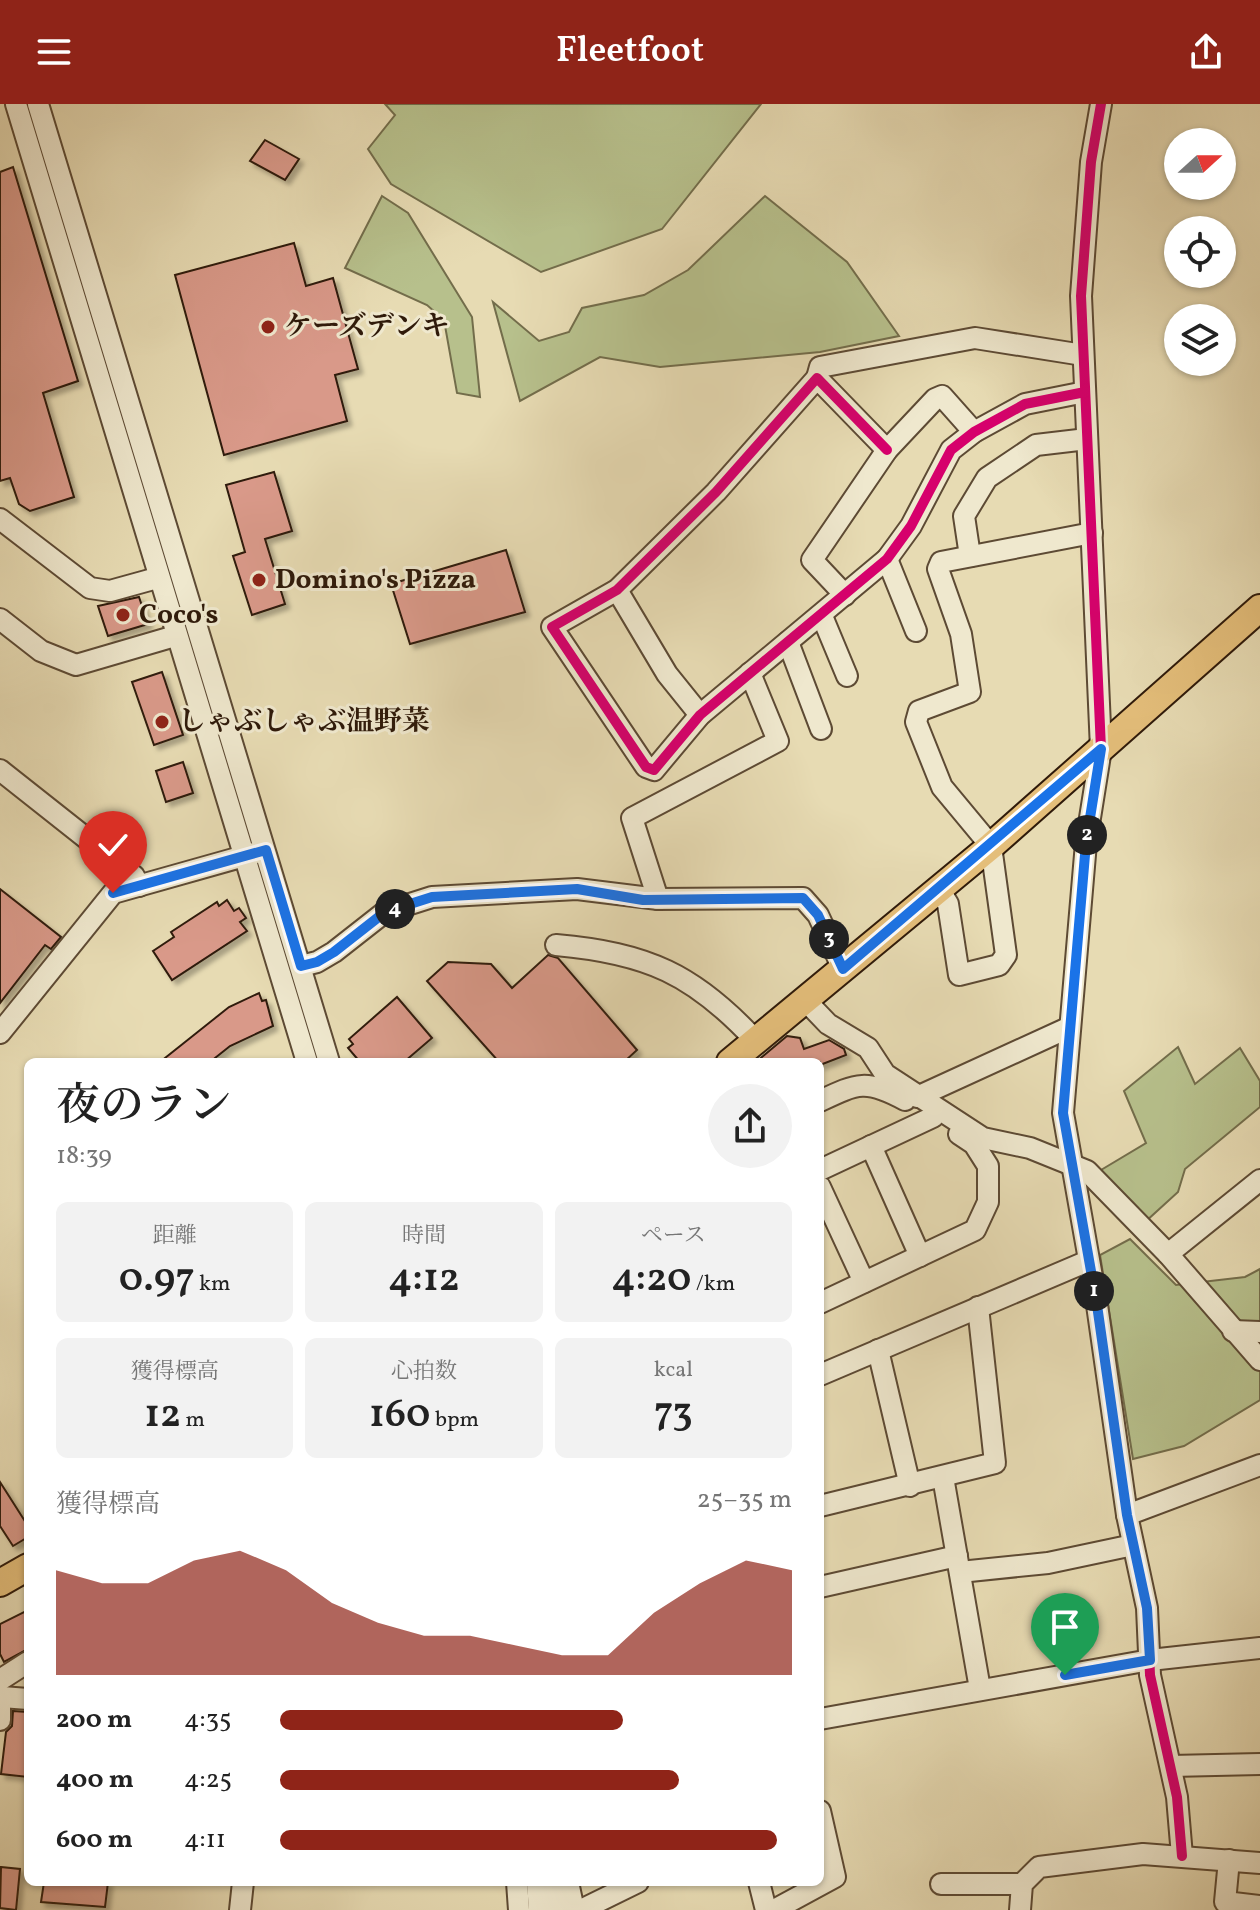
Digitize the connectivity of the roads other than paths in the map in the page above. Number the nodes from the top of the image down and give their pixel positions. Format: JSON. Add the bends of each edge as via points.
{"nodes":[{"id":1,"x":16,"y":104,"type":"edge"},
{"id":2,"x":38,"y":104,"type":"edge"},
{"id":3,"x":1101,"y":104,"type":"edge"},
{"id":4,"x":1083,"y":355,"type":"junction"},
{"id":5,"x":817,"y":378,"type":"junction"},
{"id":6,"x":1085,"y":392,"type":"junction"},
{"id":7,"x":974,"y":432,"type":"junction"},
{"id":8,"x":1087,"y":439,"type":"junction"},
{"id":9,"x":887,"y":450,"type":"junction"},
{"id":10,"x":0,"y":519,"type":"edge"},
{"id":11,"x":1092,"y":533,"type":"junction"},
{"id":12,"x":970,"y":556,"type":"junction"},
{"id":13,"x":887,"y":559,"type":"junction"},
{"id":14,"x":157,"y":578,"type":"junction"},
{"id":15,"x":617,"y":590,"type":"junction"},
{"id":16,"x":845,"y":595,"type":"junction"},
{"id":17,"x":1260,"y":608,"type":"edge"},
{"id":18,"x":822,"y":616,"type":"junction"},
{"id":19,"x":0,"y":619,"type":"edge"},
{"id":20,"x":916,"y":631,"type":"dead end"},
{"id":21,"x":175,"y":636,"type":"junction"},
{"id":22,"x":788,"y":642,"type":"junction"},
{"id":23,"x":750,"y":673,"type":"junction"},
{"id":24,"x":847,"y":676,"type":"dead end"},
{"id":25,"x":700,"y":715,"type":"junction"},
{"id":26,"x":821,"y":729,"type":"dead end"},
{"id":27,"x":1101,"y":749,"type":"junction"},
{"id":28,"x":0,"y":770,"type":"edge"},
{"id":29,"x":991,"y":846,"type":"junction"},
{"id":30,"x":266,"y":850,"type":"junction"},
{"id":31,"x":245,"y":856,"type":"junction"},
{"id":32,"x":139,"y":886,"type":"junction"},
{"id":33,"x":939,"y":889,"type":"junction"},
{"id":34,"x":658,"y":899,"type":"junction"},
{"id":35,"x":556,"y":945,"type":"dead end"},
{"id":36,"x":301,"y":966,"type":"junction"},
{"id":37,"x":843,"y":969,"type":"junction"},
{"id":38,"x":805,"y":1000,"type":"junction"},
{"id":39,"x":1070,"y":1027,"type":"junction"},
{"id":40,"x":0,"y":1033,"type":"edge"},
{"id":41,"x":756,"y":1041,"type":"junction"},
{"id":42,"x":306,"y":1058,"type":"edge"},
{"id":43,"x":328,"y":1058,"type":"edge"},
{"id":44,"x":735,"y":1058,"type":"edge"},
{"id":45,"x":917,"y":1097,"type":"junction"},
{"id":46,"x":824,"y":1099,"type":"edge"},
{"id":47,"x":933,"y":1117,"type":"junction"},
{"id":48,"x":871,"y":1146,"type":"junction"},
{"id":49,"x":1070,"y":1163,"type":"junction"},
{"id":50,"x":824,"y":1168,"type":"edge"},
{"id":51,"x":1260,"y":1180,"type":"edge"},
{"id":52,"x":824,"y":1196,"type":"edge"},
{"id":53,"x":1168,"y":1254,"type":"junction"},
{"id":54,"x":920,"y":1256,"type":"junction"},
{"id":55,"x":1088,"y":1261,"type":"junction"},
{"id":56,"x":864,"y":1282,"type":"junction"},
{"id":57,"x":824,"y":1301,"type":"edge"},
{"id":58,"x":978,"y":1307,"type":"junction"},
{"id":59,"x":1233,"y":1331,"type":"junction"},
{"id":60,"x":1260,"y":1332,"type":"edge"},
{"id":61,"x":878,"y":1350,"type":"junction"},
{"id":62,"x":1260,"y":1360,"type":"edge"},
{"id":63,"x":824,"y":1373,"type":"edge"},
{"id":64,"x":1260,"y":1465,"type":"edge"},
{"id":65,"x":943,"y":1477,"type":"junction"},
{"id":66,"x":910,"y":1486,"type":"junction"},
{"id":67,"x":824,"y":1505,"type":"edge"},
{"id":68,"x":1127,"y":1515,"type":"junction"},
{"id":69,"x":1133,"y":1545,"type":"junction"},
{"id":70,"x":958,"y":1564,"type":"junction"},
{"id":71,"x":24,"y":1569,"type":"edge"},
{"id":72,"x":0,"y":1583,"type":"edge"},
{"id":73,"x":824,"y":1586,"type":"edge"},
{"id":74,"x":1260,"y":1648,"type":"edge"},
{"id":75,"x":1150,"y":1660,"type":"junction"},
{"id":76,"x":24,"y":1666,"type":"edge"},
{"id":77,"x":980,"y":1689,"type":"junction"},
{"id":78,"x":1,"y":1691,"type":"edge"},
{"id":79,"x":24,"y":1698,"type":"edge"},
{"id":80,"x":824,"y":1718,"type":"edge"},
{"id":81,"x":0,"y":1720,"type":"edge"},
{"id":82,"x":1260,"y":1764,"type":"edge"},
{"id":83,"x":1171,"y":1766,"type":"junction"},
{"id":84,"x":824,"y":1829,"type":"edge"},
{"id":85,"x":1182,"y":1856,"type":"junction"},
{"id":86,"x":1229,"y":1860,"type":"junction"},
{"id":87,"x":1260,"y":1863,"type":"edge"},
{"id":88,"x":824,"y":1883,"type":"edge"},
{"id":89,"x":941,"y":1884,"type":"dead end"},
{"id":90,"x":1022,"y":1884,"type":"junction"},
{"id":91,"x":243,"y":1886,"type":"edge"},
{"id":92,"x":505,"y":1886,"type":"edge"},
{"id":93,"x":517,"y":1886,"type":"edge"},
{"id":94,"x":537,"y":1886,"type":"edge"},
{"id":95,"x":553,"y":1886,"type":"edge"},
{"id":96,"x":569,"y":1886,"type":"edge"},
{"id":97,"x":630,"y":1886,"type":"edge"},
{"id":98,"x":760,"y":1886,"type":"edge"},
{"id":99,"x":818,"y":1886,"type":"edge"},
{"id":100,"x":1260,"y":1906,"type":"edge"},
{"id":101,"x":240,"y":1910,"type":"edge"},
{"id":102,"x":507,"y":1910,"type":"edge"},
{"id":103,"x":519,"y":1910,"type":"edge"},
{"id":104,"x":539,"y":1910,"type":"edge"},
{"id":105,"x":555,"y":1910,"type":"edge"},
{"id":106,"x":574,"y":1910,"type":"edge"},
{"id":107,"x":581,"y":1910,"type":"edge"},
{"id":108,"x":766,"y":1910,"type":"edge"},
{"id":109,"x":774,"y":1910,"type":"edge"},
{"id":110,"x":1020,"y":1910,"type":"edge"}],
"edges":[{"from":1,"to":14,"type":"street"},
{"from":2,"to":30,"type":"street"},
{"from":3,"to":4,"type":"street","via":[[1081,296]]},
{"from":4,"to":5,"type":"street","via":[[975,338],[820,367]]},
{"from":4,"to":6,"type":"street"},
{"from":5,"to":9,"type":"street"},
{"from":5,"to":15,"type":"street","via":[[716,492]]},
{"from":6,"to":7,"type":"street","via":[[1025,404]]},
{"from":6,"to":8,"type":"street"},
{"from":7,"to":9,"type":"street","via":[[942,396]]},
{"from":7,"to":13,"type":"street","via":[[951,450],[918,515]]},
{"from":8,"to":11,"type":"street"},
{"from":8,"to":12,"type":"street","via":[[1036,445],[987,478],[964,516]]},
{"from":9,"to":16,"type":"street","via":[[812,560]]},
{"from":10,"to":14,"type":"street","via":[[90,588],[110,591]]},
{"from":11,"to":12,"type":"street"},
{"from":11,"to":27,"type":"street"},
{"from":12,"to":29,"type":"street","via":[[941,562],[938,569],[961,634],[970,692],[919,711],[916,722],[942,787]]},
{"from":13,"to":16,"type":"street"},
{"from":13,"to":20,"type":"street"},
{"from":14,"to":21,"type":"street"},
{"from":15,"to":25,"type":"street","via":[[667,674]]},
{"from":15,"to":25,"type":"street","via":[[552,627],[646,767],[654,770]]},
{"from":16,"to":18,"type":"street"},
{"from":17,"to":27,"type":"main road"},
{"from":18,"to":22,"type":"street"},
{"from":18,"to":24,"type":"street"},
{"from":19,"to":21,"type":"street","via":[[41,651],[76,665]]},
{"from":21,"to":31,"type":"street"},
{"from":22,"to":23,"type":"street"},
{"from":22,"to":26,"type":"street"},
{"from":23,"to":25,"type":"street"},
{"from":23,"to":34,"type":"street","via":[[778,741],[632,818]]},
{"from":27,"to":29,"type":"main road"},
{"from":27,"to":39,"type":"street","via":[[1086,843]]},
{"from":28,"to":32,"type":"street","via":[[134,876]]},
{"from":29,"to":33,"type":"main road"},
{"from":29,"to":33,"type":"street","via":[[1006,955],[999,965],[959,975],[948,904]]},
{"from":30,"to":31,"type":"street"},
{"from":30,"to":36,"type":"street"},
{"from":31,"to":32,"type":"street"},
{"from":31,"to":42,"type":"street"},
{"from":32,"to":40,"type":"street","via":[[113,893]]},
{"from":33,"to":37,"type":"main road"},
{"from":34,"to":36,"type":"street","via":[[577,889],[432,897],[385,912],[334,952]]},
{"from":34,"to":37,"type":"street","via":[[803,898],[818,915]]},
{"from":35,"to":41,"type":"street","via":[[643,959],[671,970],[728,1011]]},
{"from":36,"to":43,"type":"street"},
{"from":37,"to":38,"type":"main road"},
{"from":38,"to":41,"type":"main road"},
{"from":38,"to":45,"type":"street","via":[[828,1024],[868,1048],[885,1074]]},
{"from":39,"to":45,"type":"street"},
{"from":39,"to":49,"type":"street","via":[[1063,1113]]},
{"from":41,"to":44,"type":"main road"},
{"from":45,"to":49,"type":"street","via":[[983,1138]]},
{"from":46,"to":47,"type":"street","via":[[867,1084]]},
{"from":47,"to":48,"type":"street"},
{"from":47,"to":54,"type":"street","via":[[974,1144],[988,1166],[991,1185],[975,1230]]},
{"from":48,"to":50,"type":"street"},
{"from":48,"to":54,"type":"street"},
{"from":49,"to":53,"type":"street","via":[[1087,1171]]},
{"from":49,"to":55,"type":"street"},
{"from":51,"to":53,"type":"street"},
{"from":52,"to":56,"type":"street"},
{"from":53,"to":59,"type":"street"},
{"from":54,"to":56,"type":"street"},
{"from":55,"to":58,"type":"street"},
{"from":55,"to":68,"type":"street"},
{"from":56,"to":57,"type":"street"},
{"from":58,"to":61,"type":"street"},
{"from":58,"to":65,"type":"street","via":[[995,1463]]},
{"from":59,"to":60,"type":"street"},
{"from":59,"to":62,"type":"street"},
{"from":61,"to":63,"type":"street"},
{"from":61,"to":66,"type":"street"},
{"from":64,"to":68,"type":"street"},
{"from":65,"to":66,"type":"street"},
{"from":65,"to":70,"type":"street"},
{"from":66,"to":67,"type":"street"},
{"from":68,"to":69,"type":"street"},
{"from":69,"to":70,"type":"street","via":[[1048,1563]]},
{"from":69,"to":75,"type":"street","via":[[1147,1608]]},
{"from":70,"to":73,"type":"street"},
{"from":70,"to":77,"type":"street"},
{"from":71,"to":72,"type":"main road"},
{"from":74,"to":75,"type":"street"},
{"from":75,"to":77,"type":"street"},
{"from":75,"to":83,"type":"street"},
{"from":76,"to":78,"type":"street"},
{"from":77,"to":80,"type":"street"},
{"from":78,"to":79,"type":"street"},
{"from":78,"to":81,"type":"street"},
{"from":82,"to":83,"type":"street"},
{"from":83,"to":85,"type":"street"},
{"from":84,"to":88,"type":"street","via":[[835,1877]]},
{"from":85,"to":86,"type":"street"},
{"from":85,"to":90,"type":"street","via":[[1143,1854],[1039,1867]]},
{"from":86,"to":87,"type":"street"},
{"from":86,"to":100,"type":"street","via":[[1225,1902]]},
{"from":89,"to":90,"type":"street"},
{"from":90,"to":110,"type":"street"},
{"from":91,"to":101,"type":"street"},
{"from":92,"to":102,"type":"street"},
{"from":93,"to":103,"type":"street"},
{"from":94,"to":104,"type":"street"},
{"from":95,"to":105,"type":"street"},
{"from":96,"to":106,"type":"street"},
{"from":97,"to":107,"type":"street"},
{"from":98,"to":108,"type":"street"},
{"from":99,"to":109,"type":"street"}]}
